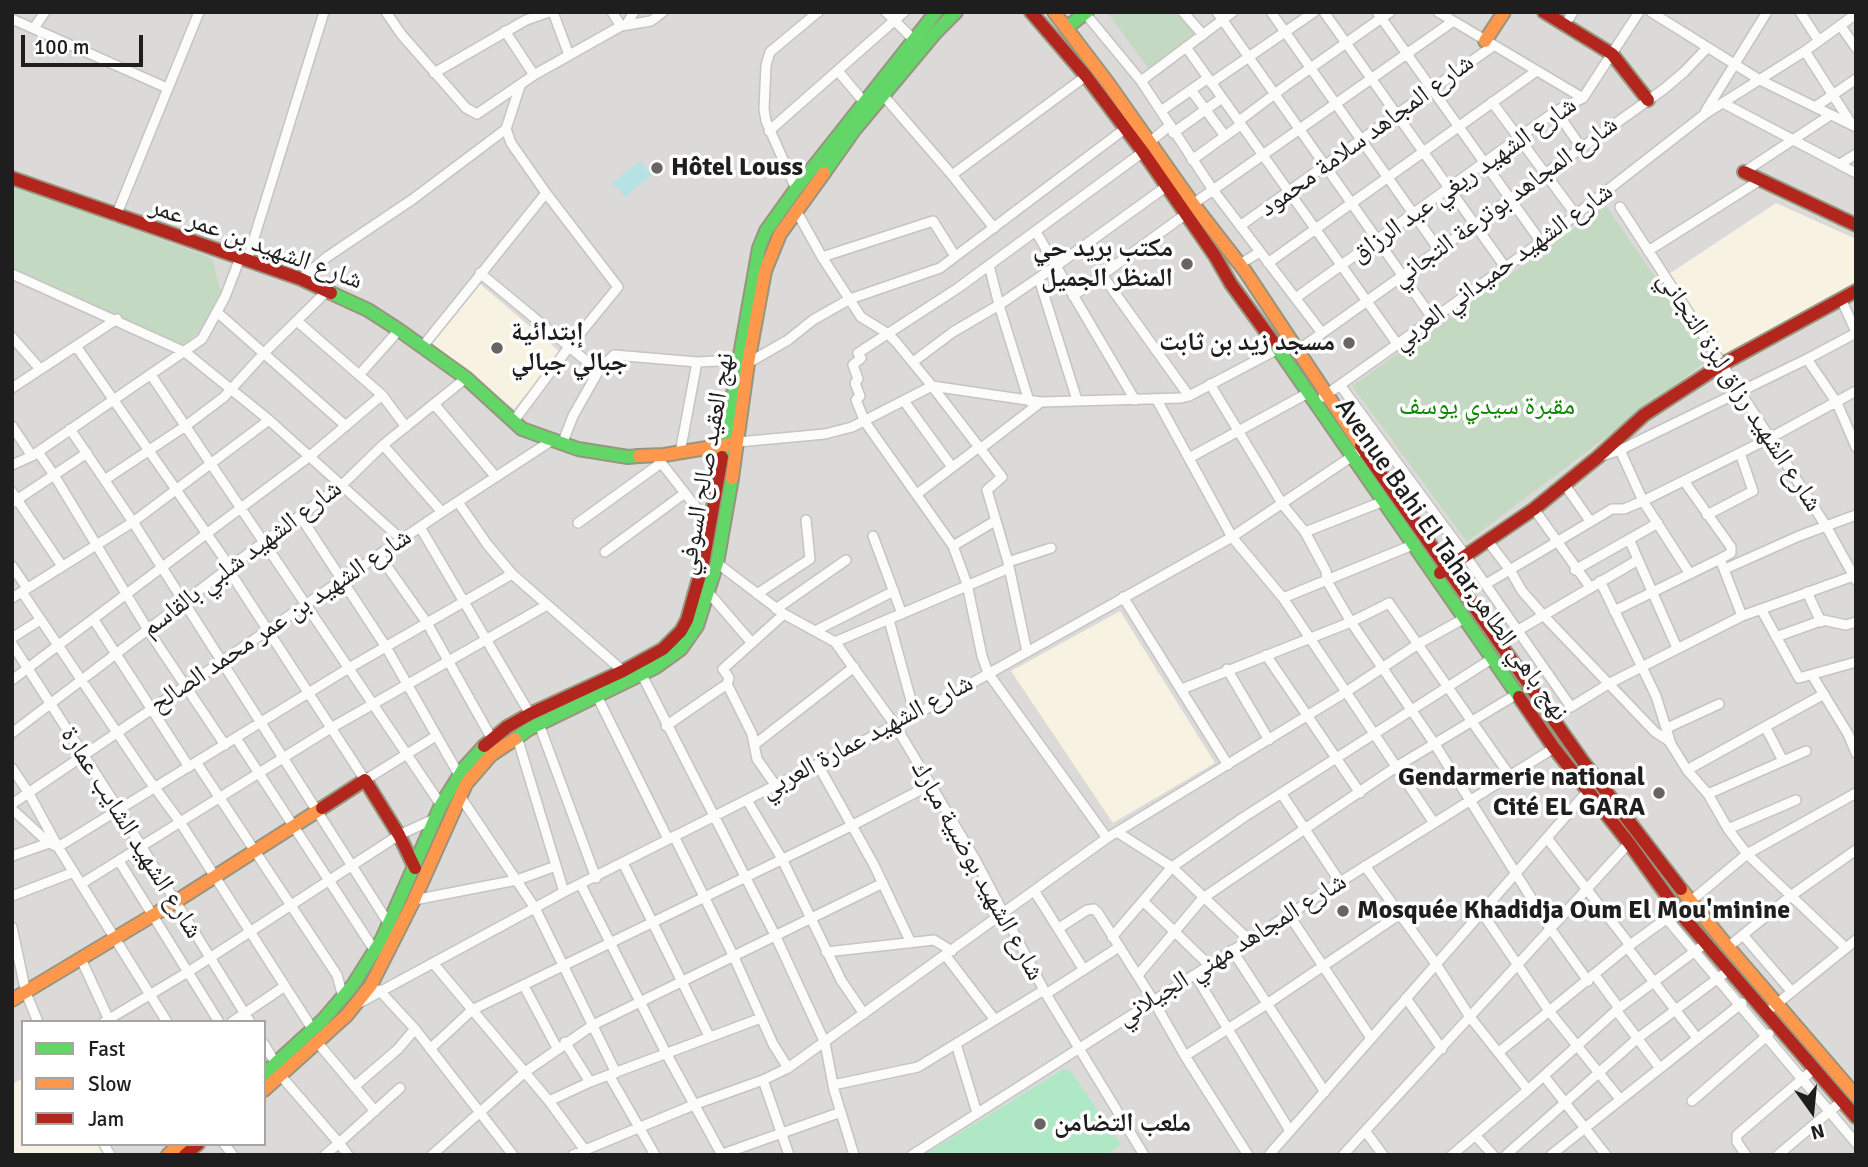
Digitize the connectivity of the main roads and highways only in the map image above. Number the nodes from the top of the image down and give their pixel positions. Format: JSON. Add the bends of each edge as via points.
{"nodes":[{"id":1,"x":936,"y":12,"type":"edge"},
{"id":2,"x":956,"y":12,"type":"edge"},
{"id":3,"x":1031,"y":12,"type":"edge"},
{"id":4,"x":1054,"y":12,"type":"edge"},
{"id":5,"x":1503,"y":12,"type":"edge"},
{"id":6,"x":1544,"y":12,"type":"edge"},
{"id":7,"x":1086,"y":13,"type":"edge"},
{"id":8,"x":1066,"y":28,"type":"junction"},
{"id":9,"x":1489,"y":43,"type":"road end"},
{"id":10,"x":1648,"y":100,"type":"road end"},
{"id":11,"x":1147,"y":147,"type":"junction"},
{"id":12,"x":1744,"y":172,"type":"road end"},
{"id":13,"x":12,"y":178,"type":"edge"},
{"id":14,"x":1189,"y":209,"type":"junction"},
{"id":15,"x":1856,"y":225,"type":"edge"},
{"id":16,"x":1856,"y":291,"type":"edge"},
{"id":17,"x":744,"y":362,"type":"junction"},
{"id":18,"x":738,"y":442,"type":"junction"},
{"id":19,"x":723,"y":447,"type":"junction"},
{"id":20,"x":1358,"y":452,"type":"junction"},
{"id":21,"x":1448,"y":567,"type":"junction"},
{"id":22,"x":1436,"y":576,"type":"junction"},
{"id":23,"x":535,"y":719,"type":"junction"},
{"id":24,"x":415,"y":868,"type":"junction"},
{"id":25,"x":353,"y":985,"type":"junction"},
{"id":26,"x":376,"y":988,"type":"junction"},
{"id":27,"x":344,"y":997,"type":"junction"},
{"id":28,"x":12,"y":1000,"type":"edge"},
{"id":29,"x":358,"y":1003,"type":"junction"},
{"id":30,"x":315,"y":1036,"type":"junction"},
{"id":31,"x":279,"y":1070,"type":"junction"},
{"id":32,"x":266,"y":1073,"type":"edge"},
{"id":33,"x":266,"y":1087,"type":"edge"},
{"id":34,"x":1856,"y":1096,"type":"edge"},
{"id":35,"x":1856,"y":1117,"type":"edge"}],
"edges":[{"from":1,"to":17,"type":"main road","name":"نهج العقيد صالح السوفي","via":[[766,231],[759,248]]},
{"from":2,"to":17,"type":"main road","name":"نهج العقيد صالح السوفي","via":[[883,95],[780,234],[765,271]]},
{"from":3,"to":11,"type":"main road","name":"Avenue Bahi El Tahar,نهج باهي الطاهر","via":[[1126,128]]},
{"from":4,"to":8,"type":"main road","name":"Avenue Bahi El Tahar,نهج باهي الطاهر"},
{"from":5,"to":9,"type":"main road"},
{"from":6,"to":10,"type":"main road","via":[[1612,54]]},
{"from":7,"to":8,"type":"main road"},
{"from":8,"to":11,"type":"main road","name":"Avenue Bahi El Tahar,نهج باهي الطاهر"},
{"from":11,"to":14,"type":"main road","name":"Avenue Bahi El Tahar,نهج باهي الطاهر"},
{"from":11,"to":14,"type":"main road","name":"Avenue Bahi El Tahar,نهج باهي الطاهر","via":[[1167,186]]},
{"from":12,"to":15,"type":"main road"},
{"from":13,"to":19,"type":"main road","name":"شارع الشهيد بن عمر عمر","via":[[301,279],[368,310],[466,378],[522,429],[556,443],[658,459]]},
{"from":14,"to":20,"type":"main road","name":"Avenue Bahi El Tahar,نهج باهي الطاهر","via":[[1231,284],[1311,398]]},
{"from":14,"to":20,"type":"main road","name":"Avenue Bahi El Tahar,نهج باهي الطاهر","via":[[1240,264]]},
{"from":16,"to":21,"type":"main road","via":[[1721,365],[1644,415],[1565,485]]},
{"from":17,"to":18,"type":"main road","name":"نهج العقيد صالح السوفي"},
{"from":17,"to":19,"type":"main road","name":"نهج العقيد صالح السوفي"},
{"from":18,"to":19,"type":"main road","name":"شارع الشهيد بن عمر عمر"},
{"from":18,"to":23,"type":"main road","name":"نهج العقيد صالح السوفي","via":[[717,563],[697,626],[685,643],[642,675]]},
{"from":19,"to":23,"type":"main road","name":"نهج العقيد صالح السوفي","via":[[694,598],[681,631],[663,649]]},
{"from":20,"to":21,"type":"main road","name":"Avenue Bahi El Tahar,نهج باهي الطاهر"},
{"from":20,"to":22,"type":"main road","name":"Avenue Bahi El Tahar,نهج باهي الطاهر","via":[[1384,501]]},
{"from":21,"to":22,"type":"main road"},
{"from":21,"to":34,"type":"main road","name":"Avenue Bahi El Tahar,نهج باهي الطاهر","via":[[1582,760],[1728,947]]},
{"from":22,"to":35,"type":"main road","name":"Avenue Bahi El Tahar,نهج باهي الطاهر","via":[[1554,748],[1678,911]]},
{"from":23,"to":24,"type":"main road","name":"نهج العقيد صالح السوفي","via":[[492,739],[459,775]]},
{"from":23,"to":26,"type":"main road","name":"نهج العقيد صالح السوفي","via":[[466,784]]},
{"from":24,"to":25,"type":"main road","name":"نهج العقيد صالح السوفي","via":[[375,951]]},
{"from":24,"to":28,"type":"main road","via":[[365,780]]},
{"from":25,"to":26,"type":"main road"},
{"from":25,"to":27,"type":"main road","name":"نهج العقيد صالح السوفي"},
{"from":26,"to":29,"type":"main road","name":"نهج العقيد صالح السوفي"},
{"from":27,"to":29,"type":"main road"},
{"from":27,"to":30,"type":"main road","name":"نهج العقيد صالح السوفي"},
{"from":29,"to":30,"type":"main road","name":"نهج العقيد صالح السوفي"},
{"from":30,"to":31,"type":"main road","name":"نهج العقيد صالح السوفي"},
{"from":31,"to":32,"type":"main road","name":"نهج العقيد صالح السوفي"},
{"from":31,"to":33,"type":"main road","name":"نهج العقيد صالح السوفي"}]}
